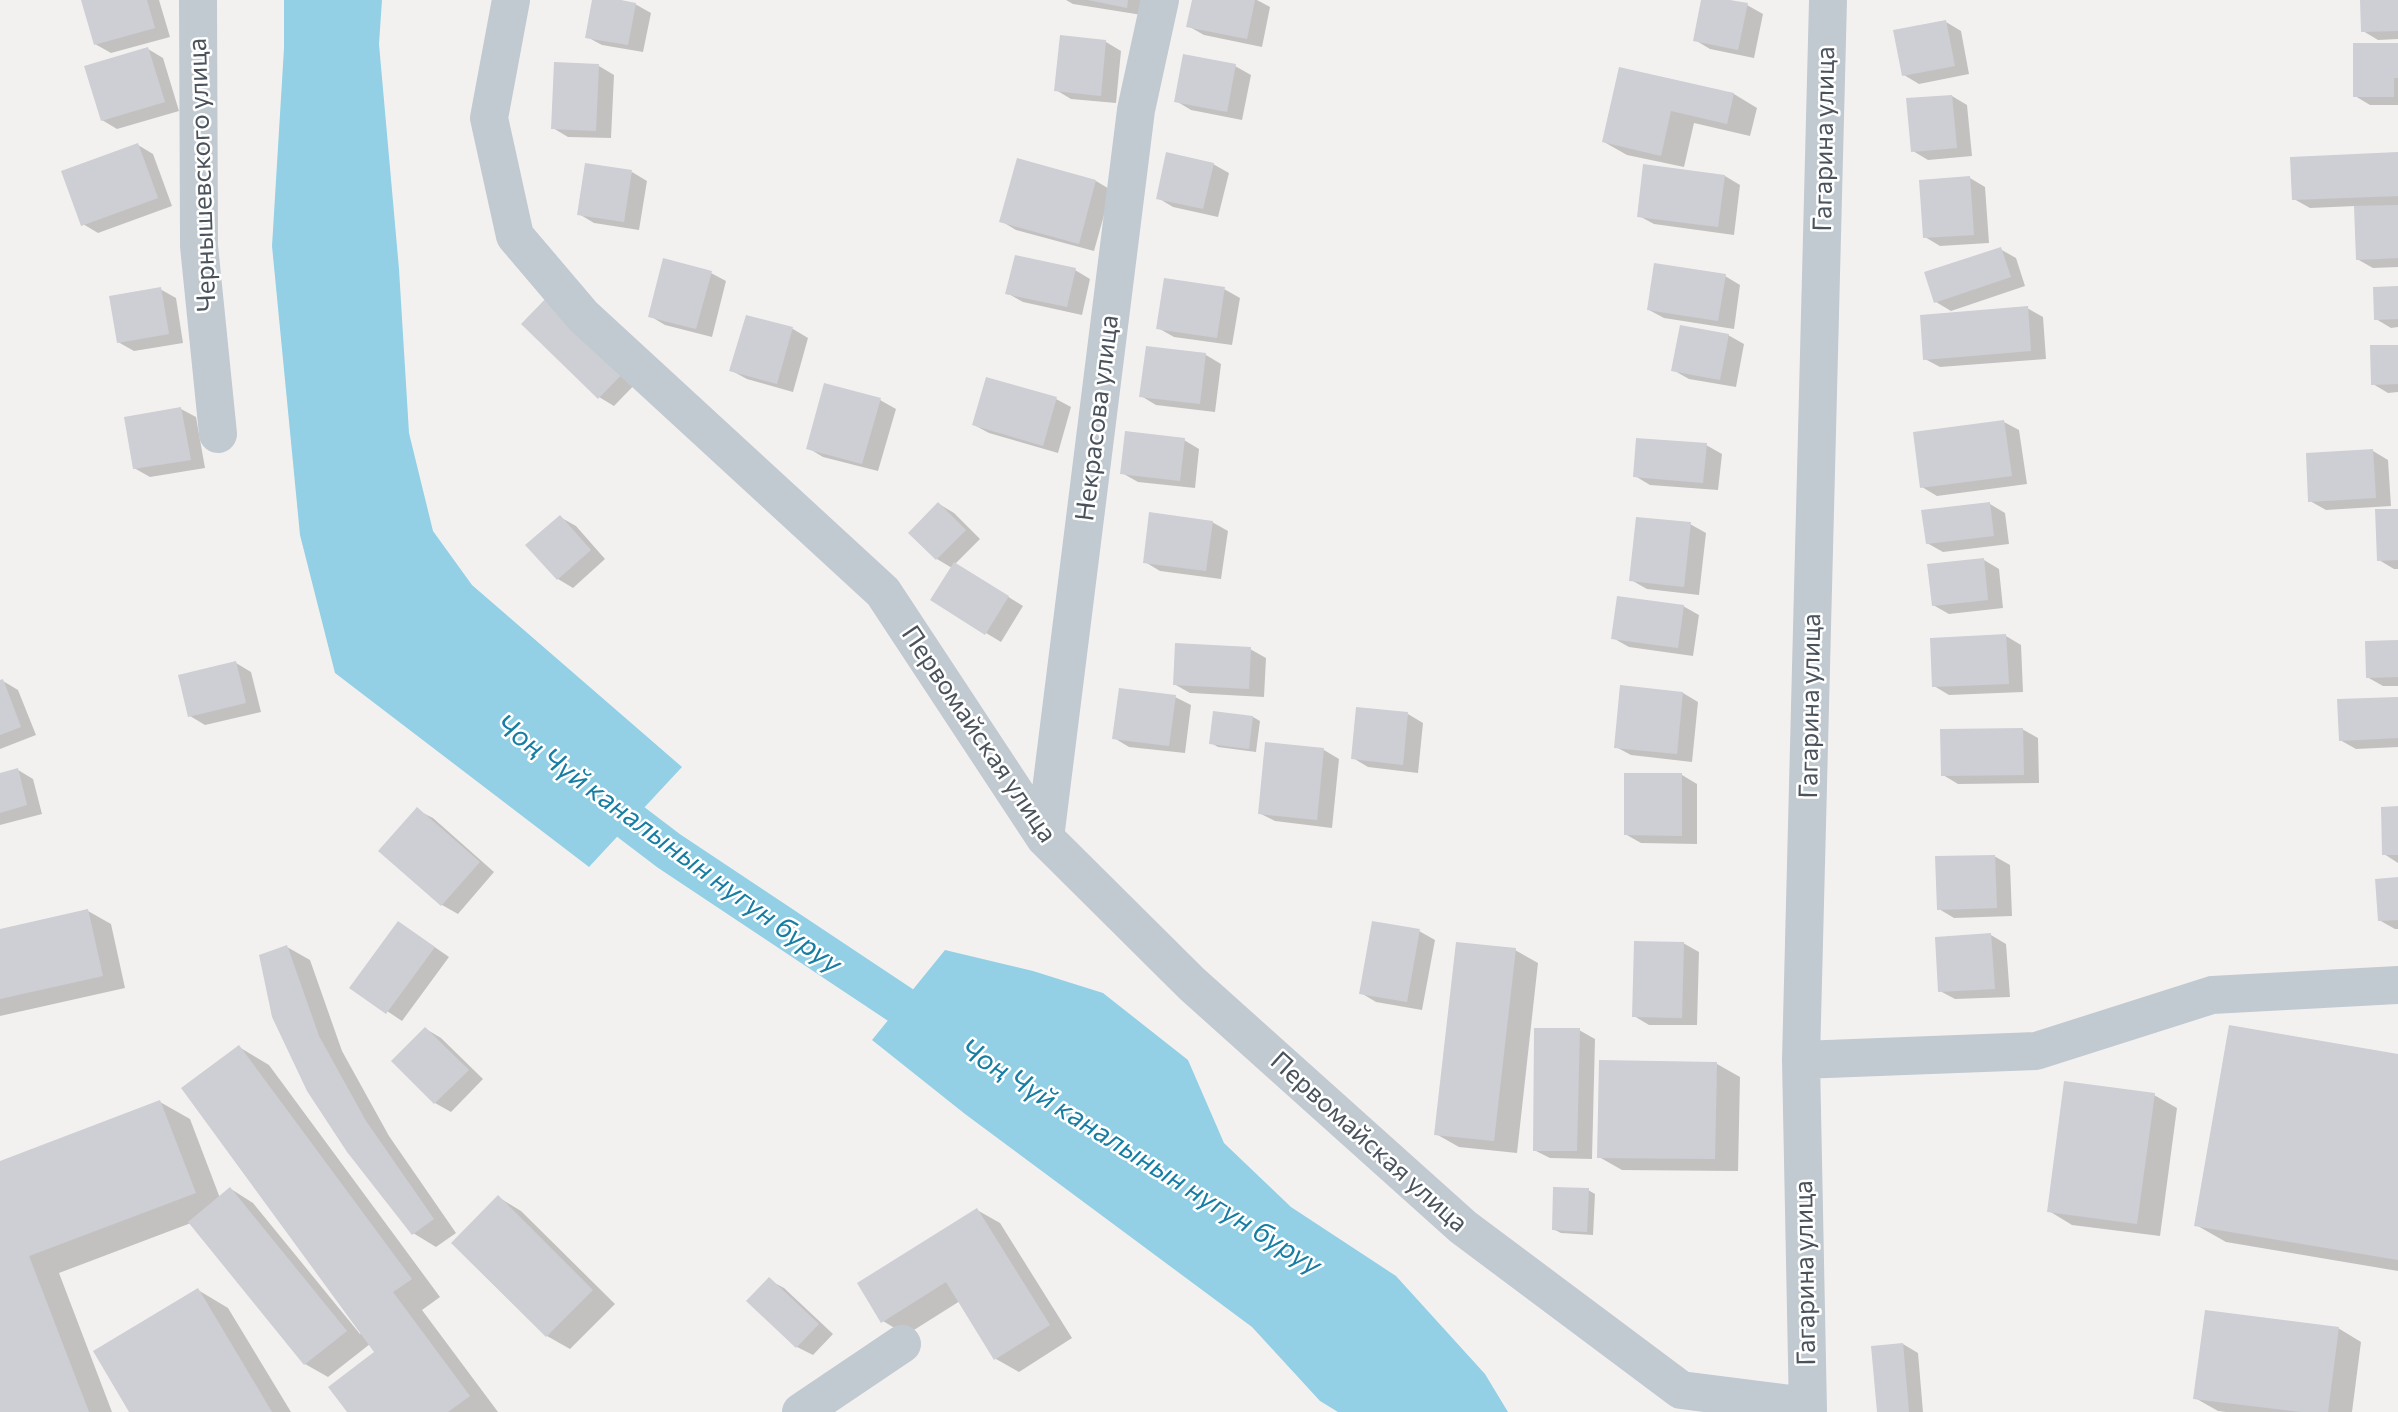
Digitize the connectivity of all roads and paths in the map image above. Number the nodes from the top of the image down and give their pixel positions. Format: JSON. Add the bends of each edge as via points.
{"nodes":[{"id":1,"x":198,"y":0,"type":"edge"},
{"id":2,"x":511,"y":0,"type":"edge"},
{"id":3,"x":1160,"y":0,"type":"edge"},
{"id":4,"x":1828,"y":0,"type":"edge"},
{"id":5,"x":218,"y":434,"type":"dead end"},
{"id":6,"x":1045,"y":838,"type":"junction"},
{"id":7,"x":2398,"y":985,"type":"edge"},
{"id":8,"x":1801,"y":1059,"type":"junction"},
{"id":9,"x":902,"y":1343,"type":"dead end"},
{"id":10,"x":1808,"y":1409,"type":"edge"},
{"id":11,"x":801,"y":1412,"type":"edge"}],
"edges":[{"from":1,"to":5,"type":"street","name":"Чернышевского улица","via":[[199,246]]},
{"from":2,"to":6,"type":"street","name":"Первомайская улица","via":[[489,118],[514,236],[583,316],[883,592]]},
{"from":3,"to":6,"type":"street","name":"Некрасова улица","via":[[1136,110]]},
{"from":4,"to":8,"type":"street","name":"Гагарина улица"},
{"from":6,"to":10,"type":"street","name":"Первомайская улица","via":[[1192,984],[1463,1227],[1670,1382],[1681,1390]]},
{"from":7,"to":8,"type":"street","via":[[2212,995],[2036,1051]]},
{"from":8,"to":10,"type":"street","name":"Гагарина улица"},
{"from":9,"to":11,"type":"street"}]}
